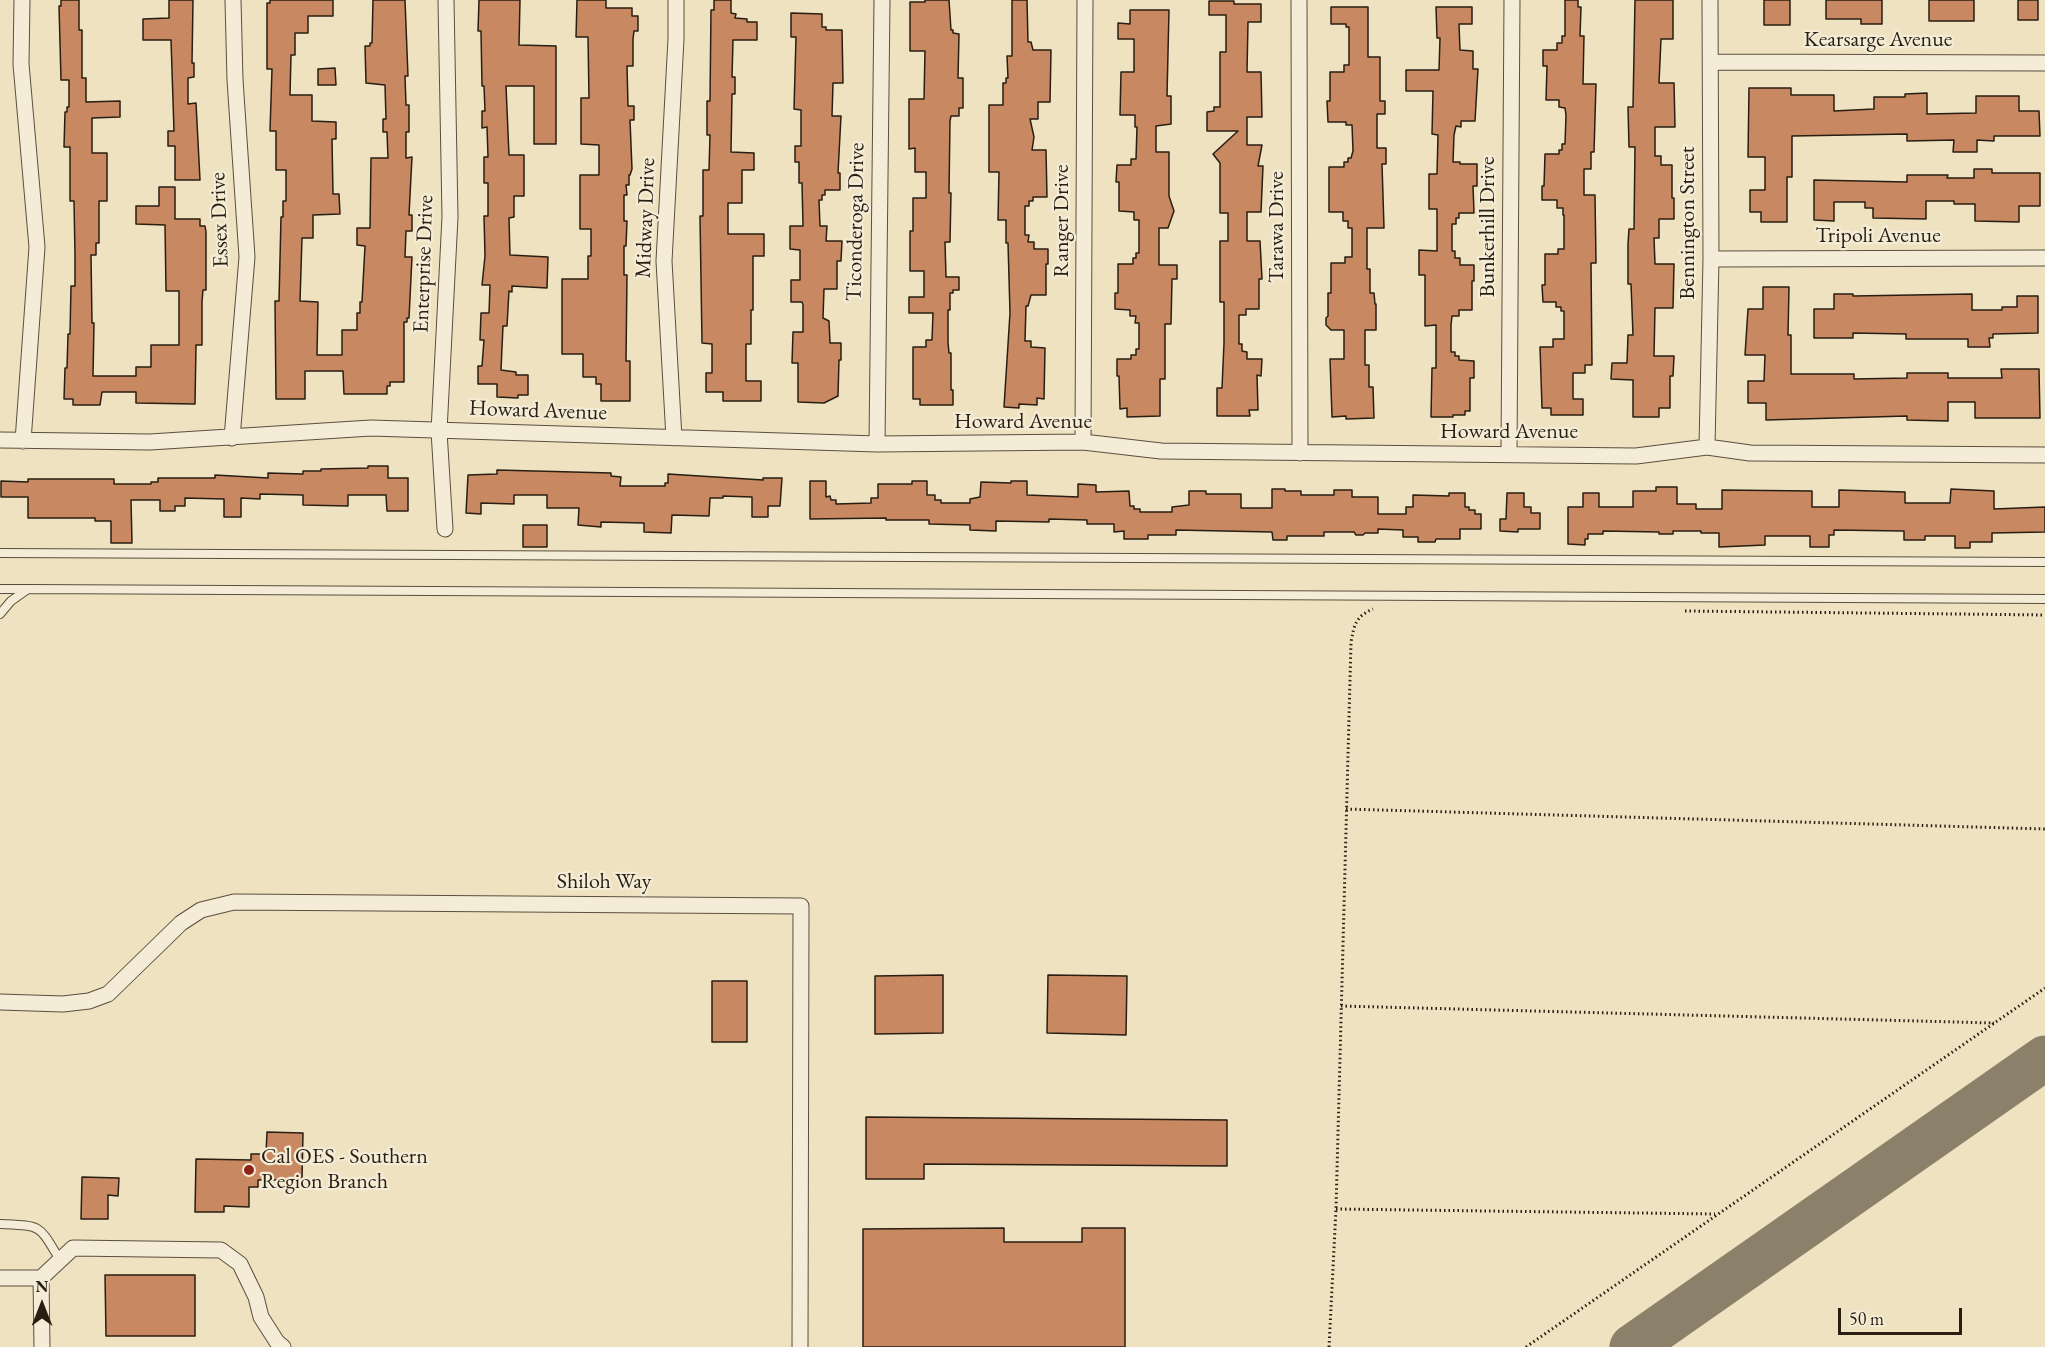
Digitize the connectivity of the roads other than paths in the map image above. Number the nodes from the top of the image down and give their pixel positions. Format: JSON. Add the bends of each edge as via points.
{"nodes":[{"id":1,"x":22,"y":0,"type":"edge"},
{"id":2,"x":233,"y":0,"type":"edge"},
{"id":3,"x":446,"y":0,"type":"edge"},
{"id":4,"x":676,"y":0,"type":"edge"},
{"id":5,"x":882,"y":0,"type":"edge"},
{"id":6,"x":1085,"y":0,"type":"edge"},
{"id":7,"x":1299,"y":0,"type":"edge"},
{"id":8,"x":1512,"y":0,"type":"edge"},
{"id":9,"x":1710,"y":0,"type":"edge"},
{"id":10,"x":1711,"y":62,"type":"junction"},
{"id":11,"x":2045,"y":63,"type":"edge"},
{"id":12,"x":2045,"y":258,"type":"edge"},
{"id":13,"x":1711,"y":259,"type":"junction"},
{"id":14,"x":439,"y":431,"type":"junction"},
{"id":15,"x":232,"y":438,"type":"junction"},
{"id":16,"x":674,"y":438,"type":"junction"},
{"id":17,"x":0,"y":441,"type":"edge"},
{"id":18,"x":23,"y":441,"type":"junction"},
{"id":19,"x":1083,"y":442,"type":"junction"},
{"id":20,"x":877,"y":444,"type":"junction"},
{"id":21,"x":1707,"y":447,"type":"junction"},
{"id":22,"x":1300,"y":453,"type":"junction"},
{"id":23,"x":1509,"y":454,"type":"junction"},
{"id":24,"x":2045,"y":455,"type":"edge"},
{"id":25,"x":445,"y":529,"type":"dead end"},
{"id":26,"x":0,"y":553,"type":"edge"},
{"id":27,"x":2045,"y":562,"type":"edge"},
{"id":28,"x":0,"y":589,"type":"edge"},
{"id":29,"x":28,"y":589,"type":"junction"},
{"id":30,"x":2045,"y":599,"type":"edge"},
{"id":31,"x":0,"y":614,"type":"edge"},
{"id":32,"x":0,"y":1002,"type":"edge"},
{"id":33,"x":0,"y":1224,"type":"edge"},
{"id":34,"x":60,"y":1260,"type":"junction"},
{"id":35,"x":0,"y":1278,"type":"edge"},
{"id":36,"x":41,"y":1278,"type":"junction"},
{"id":37,"x":42,"y":1347,"type":"edge"},
{"id":38,"x":283,"y":1347,"type":"edge"},
{"id":39,"x":800,"y":1347,"type":"edge"}],
"edges":[{"from":1,"to":18,"type":"street","via":[[21,64],[37,247]]},
{"from":2,"to":15,"type":"street","name":"Essex Drive","via":[[247,257]]},
{"from":3,"to":14,"type":"street","name":"Enterprise Drive","via":[[450,217]]},
{"from":4,"to":16,"type":"street","name":"Midway Drive","via":[[664,261]]},
{"from":5,"to":20,"type":"street","name":"Ticonderoga Drive"},
{"from":6,"to":19,"type":"street","name":"Ranger Drive"},
{"from":7,"to":22,"type":"street","name":"Tarawa Drive"},
{"from":8,"to":23,"type":"street","name":"Bunkerhill Drive"},
{"from":9,"to":10,"type":"street","name":"Bennington Street"},
{"from":10,"to":11,"type":"street","name":"Kearsarge Avenue"},
{"from":10,"to":13,"type":"street","name":"Bennington Street"},
{"from":12,"to":13,"type":"street","name":"Tripoli Avenue"},
{"from":13,"to":21,"type":"street","name":"Bennington Street"},
{"from":14,"to":15,"type":"street","name":"Howard Avenue","via":[[371,429]]},
{"from":14,"to":16,"type":"street","name":"Howard Avenue"},
{"from":14,"to":25,"type":"street","name":"Enterprise Drive"},
{"from":15,"to":18,"type":"street","name":"Howard Avenue"},
{"from":16,"to":20,"type":"street","name":"Howard Avenue"},
{"from":17,"to":18,"type":"street","name":"Howard Avenue"},
{"from":19,"to":20,"type":"street","name":"Howard Avenue"},
{"from":19,"to":22,"type":"street","name":"Howard Avenue","via":[[1161,452]]},
{"from":21,"to":23,"type":"street","name":"Howard Avenue","via":[[1636,456]]},
{"from":21,"to":24,"type":"street","name":"Howard Avenue","via":[[1750,453]]},
{"from":22,"to":23,"type":"street","name":"Howard Avenue"},
{"from":26,"to":27,"type":"lane"},
{"from":28,"to":29,"type":"lane"},
{"from":29,"to":30,"type":"lane"},
{"from":29,"to":31,"type":"lane"},
{"from":32,"to":39,"type":"street","name":"Shiloh Way","via":[[63,1004],[108,994],[181,923],[201,910],[234,902],[801,906]]},
{"from":33,"to":34,"type":"lane","via":[[33,1226],[43,1231]]},
{"from":34,"to":36,"type":"street"},
{"from":34,"to":38,"type":"street","via":[[73,1248],[221,1250],[240,1264],[261,1317]]},
{"from":35,"to":36,"type":"street"},
{"from":36,"to":37,"type":"street"}]}
